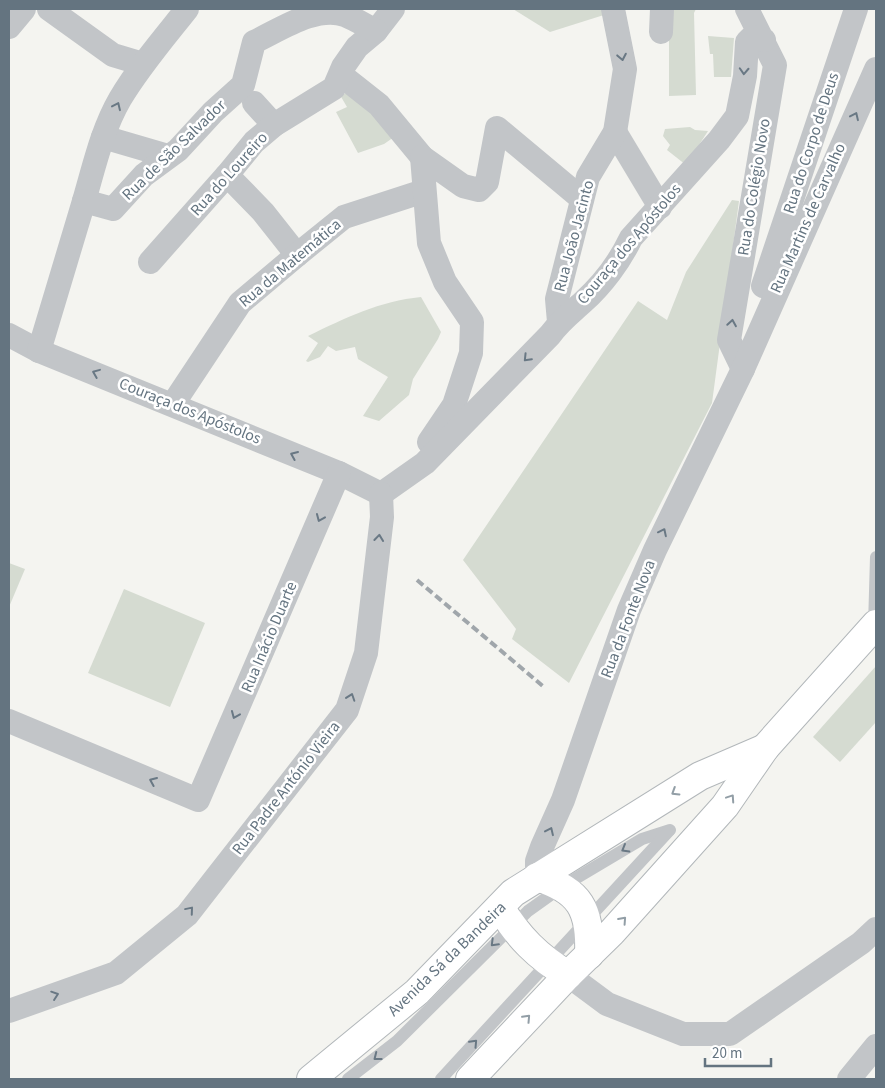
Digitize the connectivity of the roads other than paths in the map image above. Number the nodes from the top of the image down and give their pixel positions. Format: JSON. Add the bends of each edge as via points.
{"nodes":[{"id":1,"x":24,"y":9,"type":"edge"},
{"id":2,"x":49,"y":9,"type":"edge"},
{"id":3,"x":187,"y":9,"type":"edge"},
{"id":4,"x":393,"y":9,"type":"edge"},
{"id":5,"x":613,"y":9,"type":"edge"},
{"id":6,"x":662,"y":9,"type":"edge"},
{"id":7,"x":747,"y":9,"type":"edge"},
{"id":8,"x":856,"y":9,"type":"edge"},
{"id":9,"x":9,"y":27,"type":"edge"},
{"id":10,"x":376,"y":31,"type":"junction"},
{"id":11,"x":661,"y":32,"type":"dead end"},
{"id":12,"x":764,"y":40,"type":"junction"},
{"id":13,"x":143,"y":64,"type":"junction"},
{"id":14,"x":876,"y":69,"type":"edge"},
{"id":15,"x":341,"y":75,"type":"junction"},
{"id":16,"x":254,"y":103,"type":"dead end"},
{"id":17,"x":274,"y":125,"type":"junction"},
{"id":18,"x":615,"y":132,"type":"junction"},
{"id":19,"x":103,"y":137,"type":"junction"},
{"id":20,"x":168,"y":156,"type":"junction"},
{"id":21,"x":422,"y":157,"type":"junction"},
{"id":22,"x":227,"y":176,"type":"junction"},
{"id":23,"x":424,"y":191,"type":"junction"},
{"id":24,"x":582,"y":199,"type":"junction"},
{"id":25,"x":84,"y":201,"type":"junction"},
{"id":26,"x":660,"y":207,"type":"junction"},
{"id":27,"x":297,"y":255,"type":"junction"},
{"id":28,"x":150,"y":262,"type":"dead end"},
{"id":29,"x":560,"y":322,"type":"junction"},
{"id":30,"x":9,"y":335,"type":"edge"},
{"id":31,"x":756,"y":337,"type":"junction"},
{"id":32,"x":40,"y":351,"type":"junction"},
{"id":33,"x":743,"y":369,"type":"junction"},
{"id":34,"x":173,"y":404,"type":"junction"},
{"id":35,"x":425,"y":463,"type":"junction"},
{"id":36,"x":340,"y":473,"type":"junction"},
{"id":37,"x":381,"y":494,"type":"junction"},
{"id":38,"x":876,"y":557,"type":"edge"},
{"id":39,"x":875,"y":625,"type":"edge"},
{"id":40,"x":9,"y":721,"type":"edge"},
{"id":41,"x":765,"y":748,"type":"junction"},
{"id":42,"x":537,"y":877,"type":"junction"},
{"id":43,"x":563,"y":886,"type":"junction"},
{"id":44,"x":505,"y":917,"type":"junction"},
{"id":45,"x":587,"y":919,"type":"junction"},
{"id":46,"x":876,"y":928,"type":"edge"},
{"id":47,"x":589,"y":954,"type":"junction"},
{"id":48,"x":558,"y":969,"type":"junction"},
{"id":49,"x":9,"y":1011,"type":"edge"},
{"id":50,"x":876,"y":1046,"type":"edge"},
{"id":51,"x":311,"y":1079,"type":"edge"},
{"id":52,"x":348,"y":1079,"type":"edge"},
{"id":53,"x":441,"y":1079,"type":"edge"},
{"id":54,"x":470,"y":1079,"type":"edge"},
{"id":55,"x":849,"y":1079,"type":"edge"}],
"edges":[{"from":1,"to":9,"type":"street"},
{"from":2,"to":13,"type":"street","via":[[113,55]]},
{"from":3,"to":13,"type":"street"},
{"from":4,"to":10,"type":"street","name":"Rua do Loureiro"},
{"from":5,"to":18,"type":"street","name":"Rua João Jacinto","one_way":true,"via":[[625,69]]},
{"from":6,"to":11,"type":"street"},
{"from":7,"to":12,"type":"street","name":"Rua do Colégio Novo"},
{"from":8,"to":31,"type":"street","name":"Rua do Corpo de Deus","via":[[760,294]]},
{"from":10,"to":15,"type":"street","name":"Rua do Loureiro","via":[[357,47]]},
{"from":10,"to":20,"type":"street","name":"Rua de São Salvador","via":[[343,15],[320,14],[254,42],[243,85],[178,150]]},
{"from":12,"to":26,"type":"street","name":"Couraça dos Apóstolos","one_way":true,"via":[[757,37],[747,42],[737,116]]},
{"from":33,"to":12,"type":"street","name":"Rua do Colégio Novo","one_way":true,"via":[[729,340],[775,65]]},
{"from":19,"to":13,"type":"street","one_way":true,"via":[[120,100]]},
{"from":31,"to":14,"type":"street","name":"Rua Martins de Carvalho","one_way":true},
{"from":15,"to":17,"type":"street","name":"Rua do Loureiro","via":[[334,88]]},
{"from":15,"to":21,"type":"street","via":[[379,105]]},
{"from":16,"to":17,"type":"street"},
{"from":17,"to":22,"type":"street","name":"Rua do Loureiro","via":[[254,142]]},
{"from":18,"to":24,"type":"street","name":"Rua João Jacinto","via":[[588,177]]},
{"from":18,"to":26,"type":"street"},
{"from":19,"to":20,"type":"street"},
{"from":19,"to":25,"type":"street"},
{"from":20,"to":25,"type":"street","name":"Rua de São Salvador","via":[[144,175],[113,209]]},
{"from":21,"to":23,"type":"street"},
{"from":21,"to":24,"type":"street","via":[[463,186],[479,190],[487,182],[497,128]]},
{"from":22,"to":27,"type":"street","via":[[263,212]]},
{"from":22,"to":28,"type":"street","name":"Rua do Loureiro"},
{"from":23,"to":27,"type":"street","name":"Rua da Matemática","via":[[344,217]]},
{"from":23,"to":35,"type":"street","via":[[429,243],[445,282],[472,322],[471,353],[454,405],[425,446]]},
{"from":24,"to":29,"type":"street","name":"Rua João Jacinto","via":[[557,299]]},
{"from":25,"to":32,"type":"street"},
{"from":26,"to":29,"type":"street","name":"Couraça dos Apóstolos","via":[[631,238],[622,256],[583,302]]},
{"from":27,"to":34,"type":"street","name":"Rua da Matemática","via":[[240,303]]},
{"from":29,"to":35,"type":"street","name":"Couraça dos Apóstolos","one_way":true},
{"from":30,"to":32,"type":"street","name":"Couraça dos Apóstolos"},
{"from":31,"to":33,"type":"street","name":"Rua Martins de Carvalho"},
{"from":34,"to":32,"type":"street","name":"Couraça dos Apóstolos","one_way":true},
{"from":42,"to":33,"type":"street","name":"Rua da Fonte Nova","one_way":true,"via":[[542,847],[563,800],[629,610]]},
{"from":36,"to":34,"type":"street","name":"Couraça dos Apóstolos","one_way":true},
{"from":35,"to":37,"type":"street","name":"Couraça dos Apóstolos"},
{"from":36,"to":37,"type":"street"},
{"from":36,"to":40,"type":"street","name":"Rua Inácio Duarte","one_way":true,"via":[[198,800]]},
{"from":49,"to":37,"type":"street","name":"Rua Padre António Vieira","one_way":true,"via":[[116,973],[187,915],[347,710],[366,653],[382,517]]},
{"from":38,"to":39,"type":"lane"},
{"from":39,"to":41,"type":"main road"},
{"from":41,"to":42,"type":"main road","name":"Avenida Sá da Bandeira","one_way":true,"via":[[700,776]]},
{"from":47,"to":41,"type":"main road","one_way":true,"via":[[725,806]]},
{"from":42,"to":43,"type":"main road"},
{"from":42,"to":44,"type":"main road","name":"Avenida Sá da Bandeira","via":[[514,893]]},
{"from":43,"to":44,"type":"lane","via":[[528,911]]},
{"from":43,"to":45,"type":"main road","via":[[576,897]]},
{"from":45,"to":43,"type":"lane","one_way":true,"via":[[670,830],[642,839]]},
{"from":44,"to":48,"type":"main road","via":[[533,951]]},
{"from":44,"to":51,"type":"main road","name":"Avenida Sá da Bandeira"},
{"from":44,"to":52,"type":"lane","one_way":true,"via":[[397,1041]]},
{"from":45,"to":47,"type":"main road"},
{"from":45,"to":48,"type":"lane"},
{"from":46,"to":48,"type":"street","via":[[860,943],[730,1034],[683,1034],[607,1004]]},
{"from":47,"to":48,"type":"main road"},
{"from":53,"to":48,"type":"lane","one_way":true},
{"from":54,"to":48,"type":"main road","one_way":true},
{"from":50,"to":55,"type":"street"}]}
